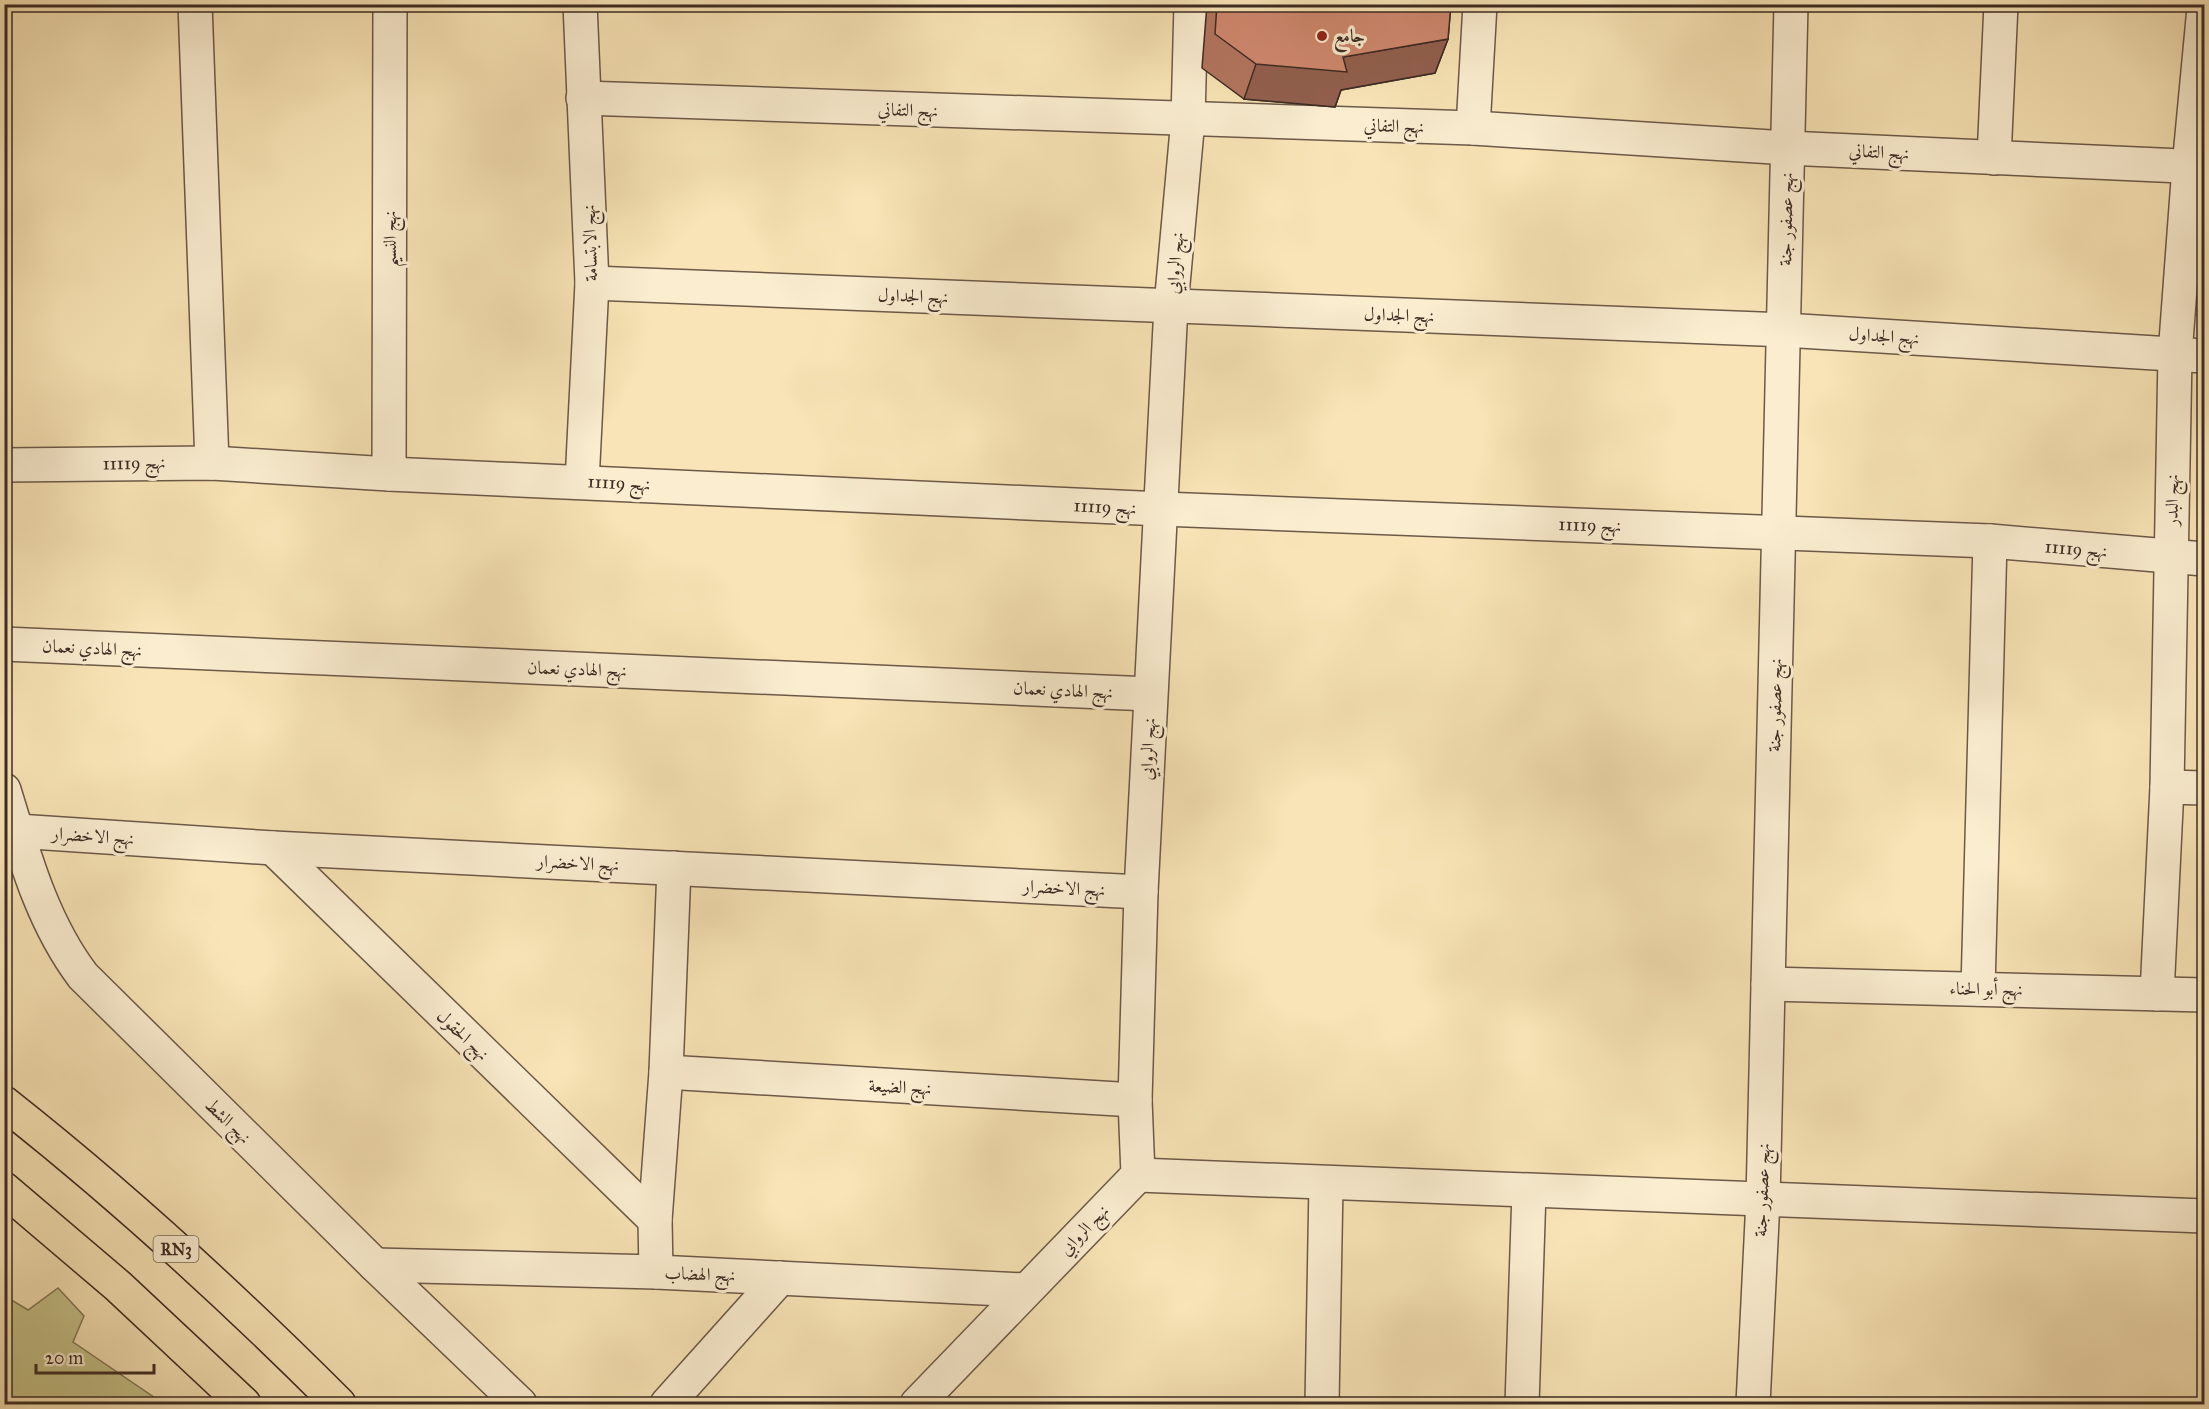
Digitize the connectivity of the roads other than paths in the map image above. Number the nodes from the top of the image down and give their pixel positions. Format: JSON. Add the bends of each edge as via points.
{"nodes":[{"id":1,"x":195,"y":4,"type":"edge"},
{"id":2,"x":390,"y":4,"type":"edge"},
{"id":3,"x":580,"y":4,"type":"edge"},
{"id":4,"x":1191,"y":4,"type":"edge"},
{"id":5,"x":1480,"y":4,"type":"edge"},
{"id":6,"x":1791,"y":4,"type":"edge"},
{"id":7,"x":2001,"y":4,"type":"edge"},
{"id":8,"x":2205,"y":8,"type":"edge"},
{"id":9,"x":583,"y":98,"type":"junction"},
{"id":10,"x":1188,"y":119,"type":"junction"},
{"id":11,"x":1473,"y":128,"type":"junction"},
{"id":12,"x":1787,"y":148,"type":"junction"},
{"id":13,"x":1994,"y":158,"type":"junction"},
{"id":14,"x":2197,"y":167,"type":"edge"},
{"id":15,"x":592,"y":283,"type":"junction"},
{"id":16,"x":1171,"y":306,"type":"junction"},
{"id":17,"x":1784,"y":330,"type":"junction"},
{"id":18,"x":2190,"y":356,"type":"edge"},
{"id":19,"x":212,"y":463,"type":"junction"},
{"id":20,"x":4,"y":465,"type":"edge"},
{"id":21,"x":389,"y":474,"type":"junction"},
{"id":22,"x":582,"y":482,"type":"junction"},
{"id":23,"x":1162,"y":509,"type":"junction"},
{"id":24,"x":1779,"y":532,"type":"junction"},
{"id":25,"x":1990,"y":541,"type":"junction"},
{"id":26,"x":2171,"y":558,"type":"junction"},
{"id":27,"x":2205,"y":559,"type":"edge"},
{"id":28,"x":4,"y":644,"type":"edge"},
{"id":29,"x":1150,"y":694,"type":"junction"},
{"id":30,"x":2167,"y":787,"type":"junction"},
{"id":31,"x":2205,"y":788,"type":"edge"},
{"id":32,"x":4,"y":790,"type":"edge"},
{"id":33,"x":16,"y":831,"type":"junction"},
{"id":34,"x":273,"y":848,"type":"junction"},
{"id":35,"x":674,"y":868,"type":"junction"},
{"id":36,"x":1141,"y":892,"type":"junction"},
{"id":37,"x":1768,"y":984,"type":"junction"},
{"id":38,"x":1978,"y":989,"type":"junction"},
{"id":39,"x":2157,"y":994,"type":"junction"},
{"id":40,"x":2205,"y":995,"type":"edge"},
{"id":41,"x":666,"y":1072,"type":"junction"},
{"id":42,"x":1135,"y":1100,"type":"junction"},
{"id":43,"x":4,"y":1103,"type":"edge"},
{"id":44,"x":1138,"y":1175,"type":"junction"},
{"id":45,"x":1326,"y":1184,"type":"junction"},
{"id":46,"x":4,"y":1189,"type":"edge"},
{"id":47,"x":1529,"y":1191,"type":"junction"},
{"id":48,"x":1763,"y":1200,"type":"junction"},
{"id":49,"x":2205,"y":1216,"type":"edge"},
{"id":50,"x":655,"y":1220,"type":"junction"},
{"id":51,"x":375,"y":1265,"type":"junction"},
{"id":52,"x":656,"y":1272,"type":"junction"},
{"id":53,"x":780,"y":1278,"type":"junction"},
{"id":54,"x":1025,"y":1290,"type":"junction"},
{"id":55,"x":244,"y":1404,"type":"edge"},
{"id":56,"x":339,"y":1404,"type":"edge"},
{"id":57,"x":520,"y":1404,"type":"edge"},
{"id":58,"x":667,"y":1404,"type":"edge"},
{"id":59,"x":917,"y":1404,"type":"edge"},
{"id":60,"x":1322,"y":1404,"type":"edge"},
{"id":61,"x":1522,"y":1404,"type":"edge"},
{"id":62,"x":1753,"y":1404,"type":"edge"}],
"edges":[{"from":1,"to":19,"type":"street"},
{"from":2,"to":21,"type":"street","name":"نهج النسيم"},
{"from":3,"to":9,"type":"street","name":"نهج الابتسامة"},
{"from":4,"to":10,"type":"street","name":"نهج الروابي"},
{"from":5,"to":11,"type":"street"},
{"from":6,"to":12,"type":"street","name":"نهج عصفور جنة"},
{"from":7,"to":13,"type":"street"},
{"from":8,"to":14,"type":"street","name":"نهج البدر"},
{"from":9,"to":10,"type":"street","name":"نهج التفاني"},
{"from":9,"to":15,"type":"street","name":"نهج الابتسامة"},
{"from":10,"to":11,"type":"street","name":"نهج التفاني"},
{"from":10,"to":16,"type":"street","name":"نهج الروابي"},
{"from":11,"to":12,"type":"street","name":"نهج التفاني"},
{"from":12,"to":13,"type":"street","name":"نهج التفاني"},
{"from":12,"to":17,"type":"street","name":"نهج عصفور جنة"},
{"from":13,"to":14,"type":"street","name":"نهج التفاني"},
{"from":14,"to":18,"type":"street","name":"نهج البدر"},
{"from":15,"to":16,"type":"street","name":"نهج الجداول"},
{"from":15,"to":22,"type":"street","name":"نهج الابتسامة"},
{"from":16,"to":17,"type":"street","name":"نهج الجداول"},
{"from":16,"to":23,"type":"street","name":"نهج الروابي"},
{"from":17,"to":18,"type":"street","name":"نهج الجداول"},
{"from":17,"to":24,"type":"street","name":"نهج عصفور جنة"},
{"from":18,"to":26,"type":"street","name":"نهج البدر"},
{"from":19,"to":20,"type":"street","name":"نهج 11119"},
{"from":19,"to":21,"type":"street","name":"نهج 11119"},
{"from":21,"to":22,"type":"street","name":"نهج 11119"},
{"from":22,"to":23,"type":"street","name":"نهج 11119"},
{"from":23,"to":24,"type":"street","name":"نهج 11119"},
{"from":23,"to":29,"type":"street","name":"نهج الروابي"},
{"from":24,"to":25,"type":"street","name":"نهج 11119"},
{"from":24,"to":37,"type":"street","name":"نهج عصفور جنة"},
{"from":25,"to":26,"type":"street","name":"نهج 11119"},
{"from":25,"to":38,"type":"street"},
{"from":26,"to":27,"type":"street","name":"نهج 11119"},
{"from":26,"to":30,"type":"street","name":"نهج البدر"},
{"from":28,"to":29,"type":"street","name":"نهج الهادي نعمان"},
{"from":29,"to":36,"type":"street","name":"نهج الروابي"},
{"from":30,"to":31,"type":"street"},
{"from":30,"to":39,"type":"street","name":"نهج البدر"},
{"from":32,"to":33,"type":"street","name":"نهج الشط"},
{"from":33,"to":34,"type":"street","name":"نهج الاخضرار"},
{"from":33,"to":51,"type":"street","name":"نهج الشط","via":[[38,895],[83,976]]},
{"from":34,"to":35,"type":"street","name":"نهج الاخضرار"},
{"from":34,"to":50,"type":"street","name":"نهج الحقول"},
{"from":35,"to":36,"type":"street","name":"نهج الاخضرار"},
{"from":35,"to":41,"type":"street"},
{"from":36,"to":42,"type":"street","name":"نهج الروابي"},
{"from":37,"to":38,"type":"street","name":"نهج أبو الحناء"},
{"from":37,"to":48,"type":"street","name":"نهج عصفور جنة"},
{"from":38,"to":39,"type":"street","name":"نهج أبو الحناء"},
{"from":39,"to":40,"type":"street","name":"نهج أبو الحناء"},
{"from":41,"to":42,"type":"street","name":"نهج الضيعة"},
{"from":41,"to":50,"type":"street"},
{"from":42,"to":44,"type":"street","name":"نهج الروابي"},
{"from":43,"to":56,"type":"highway","number":"RN3","via":[[94,1174]]},
{"from":44,"to":45,"type":"street"},
{"from":44,"to":54,"type":"street","name":"نهج الروابي"},
{"from":45,"to":47,"type":"street"},
{"from":45,"to":60,"type":"street"},
{"from":46,"to":55,"type":"highway","via":[[118,1286]]},
{"from":47,"to":48,"type":"street"},
{"from":47,"to":61,"type":"street"},
{"from":48,"to":49,"type":"street"},
{"from":48,"to":62,"type":"street","name":"نهج عصفور جنة"},
{"from":50,"to":52,"type":"street"},
{"from":51,"to":52,"type":"street","name":"نهج الهضاب"},
{"from":51,"to":57,"type":"street","name":"نهج الشط"},
{"from":52,"to":53,"type":"street","name":"نهج الهضاب"},
{"from":53,"to":54,"type":"street","name":"نهج الهضاب"},
{"from":53,"to":58,"type":"street"},
{"from":54,"to":59,"type":"street","name":"نهج الروابي"}]}
